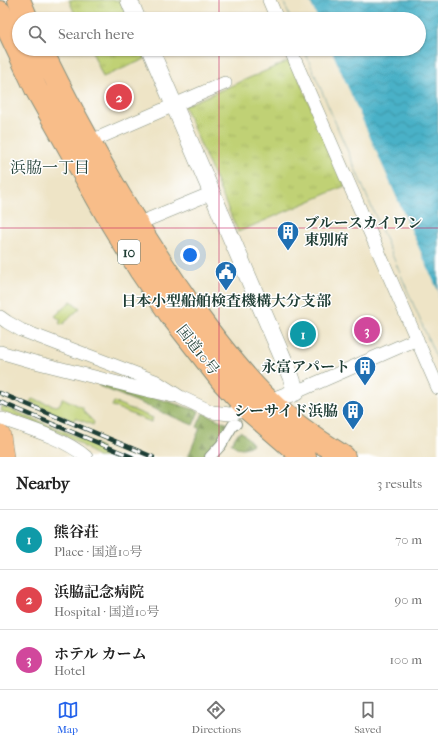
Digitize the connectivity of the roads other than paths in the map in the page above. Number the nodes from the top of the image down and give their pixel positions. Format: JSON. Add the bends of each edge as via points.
{"nodes":[{"id":1,"x":19,"y":0,"type":"edge"},
{"id":2,"x":129,"y":0,"type":"edge"},
{"id":3,"x":269,"y":0,"type":"edge"},
{"id":4,"x":24,"y":12,"type":"edge"},
{"id":5,"x":134,"y":12,"type":"edge"},
{"id":6,"x":274,"y":12,"type":"edge"},
{"id":7,"x":2,"y":25,"type":"edge"},
{"id":8,"x":12,"y":44,"type":"edge"},
{"id":9,"x":19,"y":56,"type":"edge"},
{"id":10,"x":45,"y":56,"type":"edge"},
{"id":11,"x":153,"y":56,"type":"edge"},
{"id":12,"x":293,"y":56,"type":"edge"},
{"id":13,"x":225,"y":83,"type":"dead end"},
{"id":14,"x":174,"y":105,"type":"junction"},
{"id":15,"x":89,"y":142,"type":"junction"},
{"id":16,"x":212,"y":193,"type":"junction"},
{"id":17,"x":137,"y":224,"type":"junction"},
{"id":18,"x":2,"y":322,"type":"edge"},
{"id":19,"x":417,"y":339,"type":"junction"},
{"id":20,"x":0,"y":352,"type":"edge"},
{"id":21,"x":438,"y":388,"type":"edge"},
{"id":22,"x":296,"y":392,"type":"junction"},
{"id":23,"x":180,"y":397,"type":"junction"},
{"id":24,"x":270,"y":402,"type":"junction"},
{"id":25,"x":243,"y":417,"type":"junction"},
{"id":26,"x":1,"y":427,"type":"edge"},
{"id":27,"x":3,"y":457,"type":"edge"},
{"id":28,"x":86,"y":457,"type":"edge"},
{"id":29,"x":210,"y":457,"type":"edge"},
{"id":30,"x":305,"y":457,"type":"edge"},
{"id":31,"x":344,"y":457,"type":"edge"}],
"edges":[{"from":1,"to":4,"type":"highway"},
{"from":2,"to":5,"type":"street"},
{"from":3,"to":6,"type":"street"},
{"from":7,"to":8,"type":"highway","name":"国道10号","number":"10"},
{"from":9,"to":25,"type":"highway","name":"国道10号","number":"10","via":[[68,148],[140,270],[218,376]]},
{"from":10,"to":15,"type":"highway","name":"国道10号","number":"10"},
{"from":11,"to":14,"type":"street"},
{"from":12,"to":19,"type":"street"},
{"from":13,"to":14,"type":"street"},
{"from":14,"to":15,"type":"street"},
{"from":14,"to":16,"type":"street"},
{"from":15,"to":17,"type":"highway","name":"国道10号","number":"10"},
{"from":16,"to":17,"type":"street"},
{"from":16,"to":22,"type":"street"},
{"from":17,"to":24,"type":"highway","name":"国道10号","number":"10","via":[[165,270],[210,333]]},
{"from":18,"to":23,"type":"street","via":[[155,381]]},
{"from":19,"to":21,"type":"street"},
{"from":19,"to":22,"type":"street"},
{"from":20,"to":23,"type":"street"},
{"from":22,"to":24,"type":"street"},
{"from":23,"to":25,"type":"street","via":[[212,412]]},
{"from":24,"to":25,"type":"street"},
{"from":24,"to":31,"type":"highway","name":"国道10号","number":"10","via":[[318,441]]},
{"from":25,"to":29,"type":"street","via":[[233,425]]},
{"from":25,"to":30,"type":"highway","name":"国道10号","number":"10"},
{"from":26,"to":27,"type":"main road"},
{"from":26,"to":28,"type":"street","via":[[33,430],[66,444]]}]}
